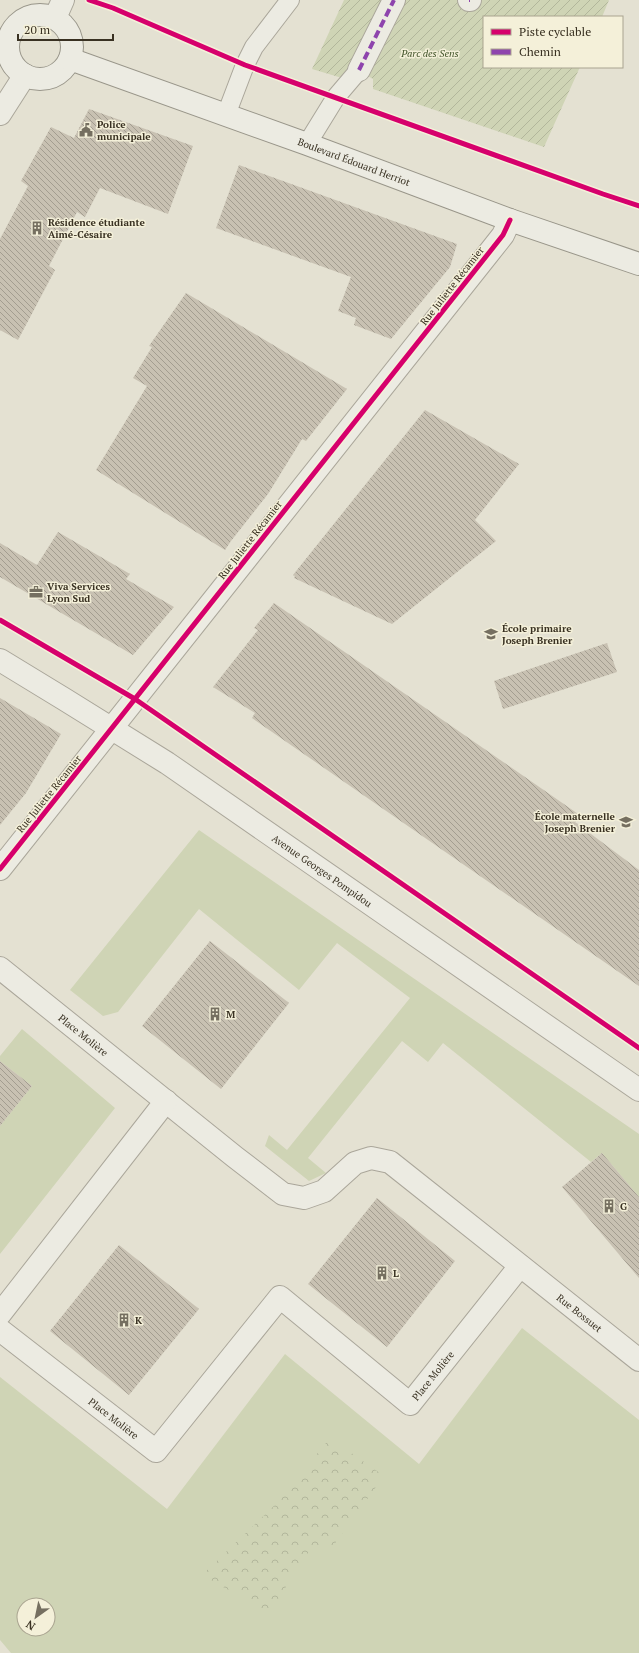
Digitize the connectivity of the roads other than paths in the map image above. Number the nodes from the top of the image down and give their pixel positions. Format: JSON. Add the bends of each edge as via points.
{"nodes":[{"id":1,"x":290,"y":0,"type":"edge"},
{"id":2,"x":394,"y":0,"type":"edge"},
{"id":3,"x":59,"y":9,"type":"edge"},
{"id":4,"x":5,"y":34,"type":"edge"},
{"id":5,"x":70,"y":59,"type":"junction"},
{"id":6,"x":359,"y":70,"type":"joint"},
{"id":7,"x":26,"y":75,"type":"junction"},
{"id":8,"x":0,"y":114,"type":"edge"},
{"id":9,"x":226,"y":115,"type":"junction"},
{"id":10,"x":307,"y":144,"type":"junction"},
{"id":11,"x":510,"y":220,"type":"junction"},
{"id":12,"x":639,"y":264,"type":"edge"},
{"id":13,"x":0,"y":660,"type":"edge"},
{"id":14,"x":112,"y":729,"type":"junction"},
{"id":15,"x":0,"y":869,"type":"edge"},
{"id":16,"x":0,"y":968,"type":"edge"},
{"id":17,"x":639,"y":1090,"type":"edge"},
{"id":18,"x":166,"y":1101,"type":"junction"},
{"id":19,"x":520,"y":1266,"type":"junction"},
{"id":20,"x":0,"y":1314,"type":"edge"},
{"id":21,"x":0,"y":1330,"type":"edge"},
{"id":22,"x":639,"y":1360,"type":"edge"}],
"edges":[{"from":1,"to":9,"type":"lane","via":[[254,47]]},
{"from":2,"to":6,"type":"street"},
{"from":3,"to":4,"type":"street","via":[[28,17]]},
{"from":3,"to":5,"type":"street","via":[[70,36]]},
{"from":4,"to":7,"type":"street","via":[[10,57],[16,67]]},
{"from":5,"to":7,"type":"street","via":[[62,70],[51,77],[37,79]]},
{"from":5,"to":9,"type":"street","name":"Boulevard Édouard Herriot"},
{"from":6,"to":10,"type":"lane","via":[[336,97]]},
{"from":7,"to":8,"type":"street"},
{"from":9,"to":10,"type":"street","name":"Boulevard Édouard Herriot"},
{"from":10,"to":11,"type":"street","name":"Boulevard Édouard Herriot"},
{"from":11,"to":12,"type":"street","name":"Boulevard Édouard Herriot"},
{"from":11,"to":14,"type":"street","name":"Rue Juliette Récamier","via":[[503,235]]},
{"from":13,"to":14,"type":"street","name":"Avenue Georges Pompidou"},
{"from":14,"to":15,"type":"street","name":"Rue Juliette Récamier"},
{"from":14,"to":17,"type":"street","name":"Avenue Georges Pompidou","via":[[167,763]]},
{"from":16,"to":18,"type":"street","name":"Place Molière"},
{"from":18,"to":19,"type":"street","name":"Place Molière","via":[[283,1194],[304,1198],[324,1191],[355,1163],[372,1158],[390,1162]]},
{"from":18,"to":20,"type":"street"},
{"from":19,"to":21,"type":"street","name":"Place Molière","via":[[410,1404],[280,1297],[156,1451]]},
{"from":19,"to":22,"type":"street","name":"Rue Bossuet"}]}
